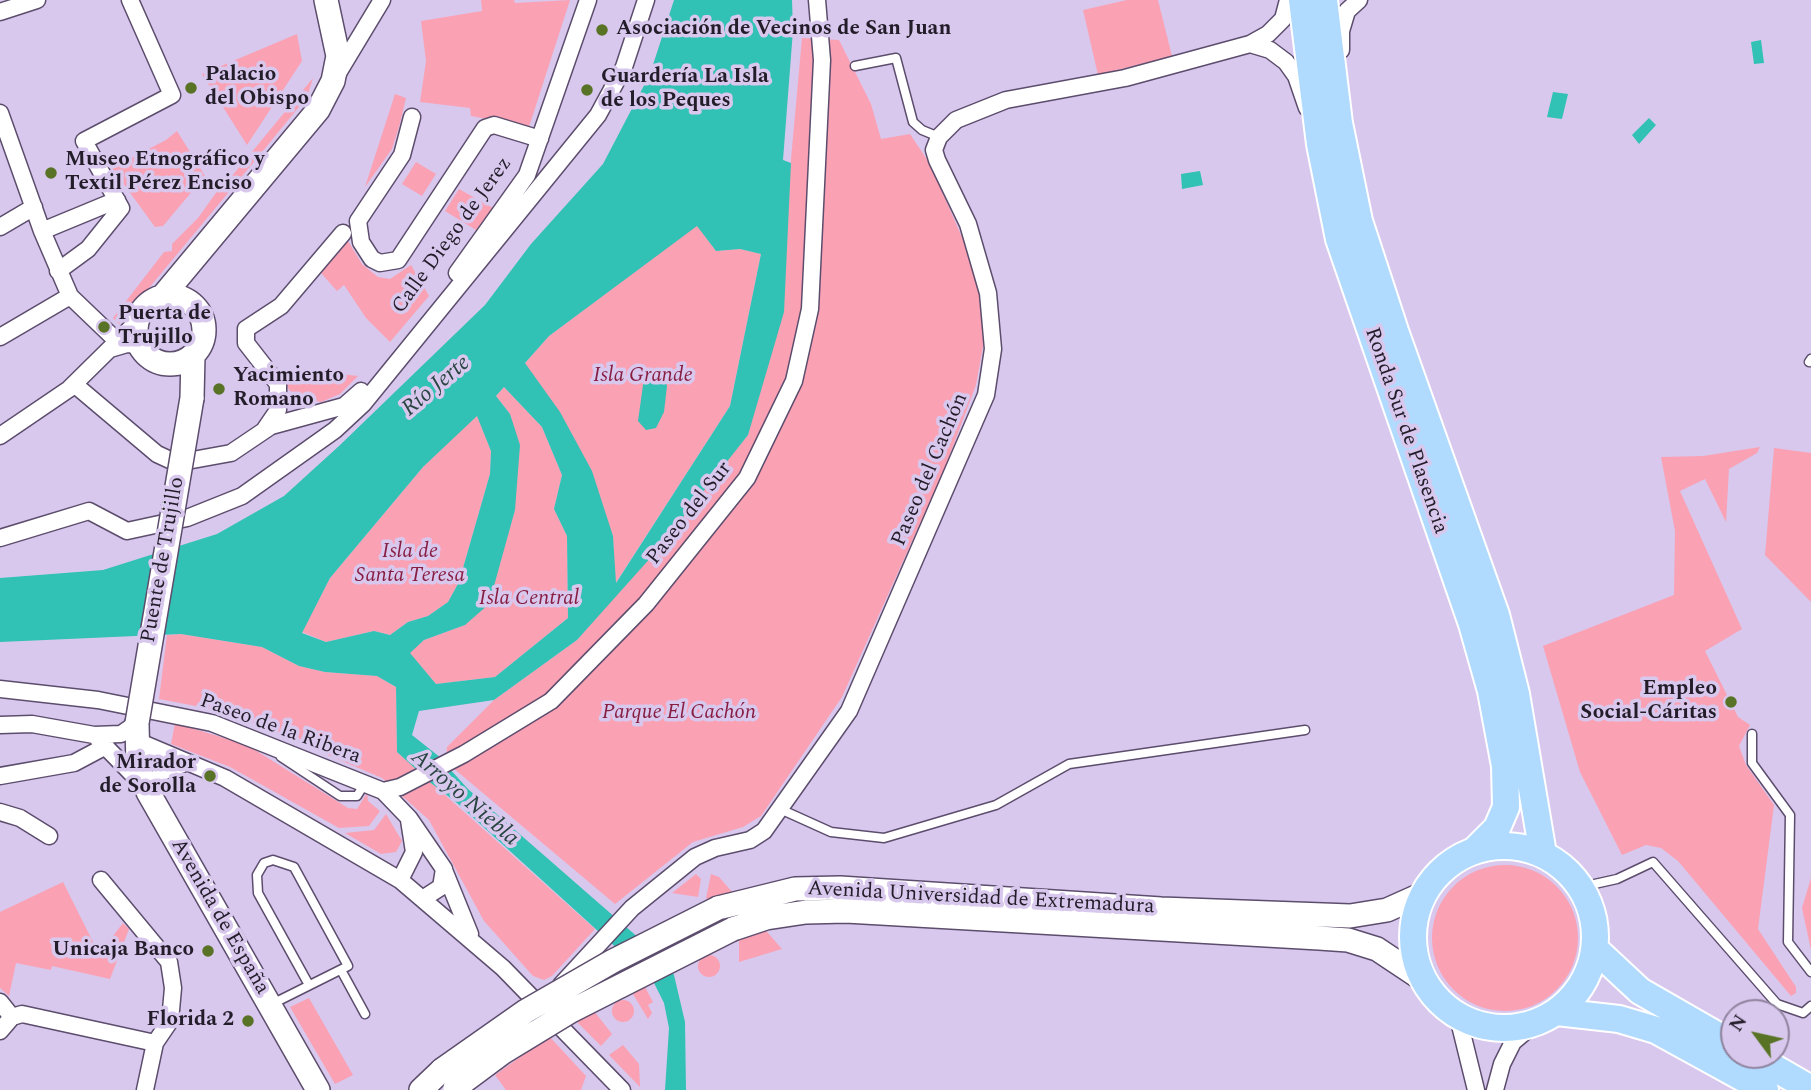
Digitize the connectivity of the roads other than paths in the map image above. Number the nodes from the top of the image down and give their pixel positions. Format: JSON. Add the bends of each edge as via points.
{"nodes":[{"id":1,"x":37,"y":0,"type":"edge"},
{"id":2,"x":130,"y":0,"type":"edge"},
{"id":3,"x":326,"y":0,"type":"edge"},
{"id":4,"x":382,"y":0,"type":"edge"},
{"id":5,"x":588,"y":0,"type":"edge"},
{"id":6,"x":646,"y":0,"type":"edge"},
{"id":7,"x":817,"y":0,"type":"edge"},
{"id":8,"x":1288,"y":0,"type":"edge"},
{"id":9,"x":1302,"y":0,"type":"edge"},
{"id":10,"x":1324,"y":0,"type":"edge"},
{"id":11,"x":1359,"y":0,"type":"edge"},
{"id":12,"x":0,"y":12,"type":"edge"},
{"id":13,"x":1250,"y":44,"type":"junction"},
{"id":14,"x":855,"y":66,"type":"dead end"},
{"id":15,"x":333,"y":81,"type":"junction"},
{"id":16,"x":0,"y":113,"type":"edge"},
{"id":17,"x":412,"y":117,"type":"dead end"},
{"id":18,"x":1339,"y":123,"type":"junction"},
{"id":19,"x":939,"y":137,"type":"junction"},
{"id":20,"x":540,"y":139,"type":"junction"},
{"id":21,"x":1320,"y":144,"type":"junction"},
{"id":22,"x":119,"y":204,"type":"junction"},
{"id":23,"x":34,"y":207,"type":"junction"},
{"id":24,"x":0,"y":227,"type":"edge"},
{"id":25,"x":220,"y":228,"type":"junction"},
{"id":26,"x":42,"y":231,"type":"junction"},
{"id":27,"x":343,"y":233,"type":"dead end"},
{"id":28,"x":58,"y":271,"type":"junction"},
{"id":29,"x":70,"y":296,"type":"junction"},
{"id":30,"x":162,"y":296,"type":"junction"},
{"id":31,"x":188,"y":301,"type":"junction"},
{"id":32,"x":2,"y":331,"type":"edge"},
{"id":33,"x":121,"y":345,"type":"junction"},
{"id":34,"x":193,"y":355,"type":"junction"},
{"id":35,"x":170,"y":364,"type":"junction"},
{"id":36,"x":74,"y":384,"type":"junction"},
{"id":37,"x":192,"y":398,"type":"junction"},
{"id":38,"x":278,"y":410,"type":"junction"},
{"id":39,"x":312,"y":415,"type":"junction"},
{"id":40,"x":265,"y":430,"type":"junction"},
{"id":41,"x":0,"y":436,"type":"edge"},
{"id":42,"x":0,"y":538,"type":"edge"},
{"id":43,"x":0,"y":689,"type":"edge"},
{"id":44,"x":0,"y":725,"type":"edge"},
{"id":45,"x":1305,"y":730,"type":"dead end"},
{"id":46,"x":136,"y":731,"type":"junction"},
{"id":47,"x":1752,"y":734,"type":"dead end"},
{"id":48,"x":100,"y":741,"type":"junction"},
{"id":49,"x":185,"y":763,"type":"junction"},
{"id":50,"x":0,"y":776,"type":"edge"},
{"id":51,"x":383,"y":791,"type":"junction"},
{"id":52,"x":150,"y":795,"type":"junction"},
{"id":53,"x":780,"y":809,"type":"junction"},
{"id":54,"x":0,"y":811,"type":"edge"},
{"id":55,"x":409,"y":818,"type":"junction"},
{"id":56,"x":49,"y":836,"type":"dead end"},
{"id":57,"x":1475,"y":850,"type":"junction"},
{"id":58,"x":1543,"y":854,"type":"junction"},
{"id":59,"x":444,"y":869,"type":"junction"},
{"id":60,"x":101,"y":880,"type":"dead end"},
{"id":61,"x":400,"y":880,"type":"junction"},
{"id":62,"x":1581,"y":887,"type":"junction"},
{"id":63,"x":1425,"y":893,"type":"junction"},
{"id":64,"x":424,"y":898,"type":"junction"},
{"id":65,"x":473,"y":939,"type":"junction"},
{"id":66,"x":1595,"y":949,"type":"junction"},
{"id":67,"x":341,"y":970,"type":"junction"},
{"id":68,"x":1811,"y":972,"type":"edge"},
{"id":69,"x":1422,"y":979,"type":"junction"},
{"id":70,"x":309,"y":985,"type":"junction"},
{"id":71,"x":0,"y":1002,"type":"edge"},
{"id":72,"x":541,"y":1004,"type":"junction"},
{"id":73,"x":270,"y":1006,"type":"junction"},
{"id":74,"x":1811,"y":1006,"type":"edge"},
{"id":75,"x":365,"y":1014,"type":"dead end"},
{"id":76,"x":12,"y":1017,"type":"junction"},
{"id":77,"x":1458,"y":1017,"type":"junction"},
{"id":78,"x":1546,"y":1018,"type":"junction"},
{"id":79,"x":0,"y":1031,"type":"edge"},
{"id":80,"x":1720,"y":1037,"type":"edge"},
{"id":81,"x":155,"y":1043,"type":"junction"},
{"id":82,"x":1776,"y":1069,"type":"edge"},
{"id":83,"x":450,"y":1083,"type":"edge"},
{"id":84,"x":604,"y":1083,"type":"edge"},
{"id":85,"x":1811,"y":1089,"type":"edge"},
{"id":86,"x":145,"y":1090,"type":"edge"},
{"id":87,"x":318,"y":1090,"type":"edge"},
{"id":88,"x":421,"y":1090,"type":"edge"},
{"id":89,"x":622,"y":1090,"type":"edge"},
{"id":90,"x":1476,"y":1090,"type":"edge"},
{"id":91,"x":1495,"y":1090,"type":"edge"},
{"id":92,"x":1765,"y":1090,"type":"edge"}],
"edges":[{"from":1,"to":12,"type":"street"},
{"from":2,"to":22,"type":"street","via":[[172,95],[84,141]]},
{"from":3,"to":15,"type":"main road","via":[[338,56]]},
{"from":4,"to":15,"type":"street"},
{"from":5,"to":20,"type":"street","name":"Calle Diego de Jerez"},
{"from":6,"to":42,"type":"street","via":[[624,67],[598,114],[363,404],[335,430],[242,496],[187,518],[127,531],[89,511]]},
{"from":7,"to":51,"type":"street","name":"Paseo del Sur","via":[[822,60],[811,305],[794,381],[747,478],[646,604],[551,701],[457,758]]},
{"from":8,"to":13,"type":"street","via":[[1283,19]]},
{"from":9,"to":21,"type":"main road","name":"Ronda Sur de Plasencia"},
{"from":10,"to":18,"type":"main road","name":"Ronda Sur de Plasencia"},
{"from":11,"to":18,"type":"street","via":[[1347,11],[1341,31]]},
{"from":13,"to":19,"type":"street","via":[[1125,78],[1006,100],[957,120]]},
{"from":13,"to":21,"type":"street","via":[[1270,50],[1296,76]]},
{"from":14,"to":19,"type":"lane","via":[[895,58],[913,122]]},
{"from":15,"to":25,"type":"main road","via":[[318,110]]},
{"from":16,"to":23,"type":"street"},
{"from":17,"to":20,"type":"street","via":[[402,155],[358,221],[361,242],[380,263],[398,260],[485,128],[494,125]]},
{"from":18,"to":58,"type":"main road","name":"Ronda Sur de Plasencia","via":[[1363,233],[1496,615],[1516,694]]},
{"from":19,"to":53,"type":"street","name":"Paseo del Cachón","via":[[934,150],[937,160],[968,224],[988,293],[993,349],[986,395],[849,711]]},
{"from":20,"to":39,"type":"street","name":"Calle Diego de Jerez","via":[[527,175],[455,276],[355,398],[344,407]]},
{"from":21,"to":57,"type":"main road","name":"Ronda Sur de Plasencia","via":[[1339,239],[1491,691],[1505,766],[1506,807],[1497,828]]},
{"from":22,"to":26,"type":"street"},
{"from":22,"to":28,"type":"street","via":[[88,249]]},
{"from":23,"to":24,"type":"street"},
{"from":23,"to":26,"type":"street"},
{"from":25,"to":30,"type":"main road"},
{"from":25,"to":31,"type":"main road","via":[[193,275]]},
{"from":26,"to":28,"type":"street"},
{"from":27,"to":38,"type":"street","via":[[281,306],[246,330],[246,343],[278,384]]},
{"from":28,"to":29,"type":"street"},
{"from":29,"to":32,"type":"street"},
{"from":29,"to":33,"type":"street"},
{"from":30,"to":31,"type":"main road"},
{"from":30,"to":33,"type":"main road","via":[[146,305]]},
{"from":31,"to":34,"type":"main road","via":[[204,328]]},
{"from":33,"to":35,"type":"main road"},
{"from":33,"to":36,"type":"street"},
{"from":34,"to":35,"type":"main road"},
{"from":34,"to":37,"type":"main road","name":"Puente de Trujillo"},
{"from":35,"to":37,"type":"main road"},
{"from":36,"to":40,"type":"street","via":[[123,428],[170,460],[231,453]]},
{"from":36,"to":41,"type":"street"},
{"from":37,"to":46,"type":"main road","name":"Puente de Trujillo","bridge":true},
{"from":38,"to":39,"type":"street","via":[[290,407]]},
{"from":38,"to":40,"type":"street"},
{"from":39,"to":40,"type":"street","name":"Calle Diego de Jerez"},
{"from":43,"to":51,"type":"street","name":"Paseo de la Ribera","via":[[111,702],[212,723]]},
{"from":44,"to":48,"type":"street","via":[[32,724]]},
{"from":45,"to":53,"type":"lane","via":[[1069,764],[996,805],[884,838],[831,832]]},
{"from":46,"to":48,"type":"street"},
{"from":46,"to":49,"type":"street"},
{"from":46,"to":52,"type":"main road","name":"Avenida de España","via":[[138,767]]},
{"from":47,"to":68,"type":"lane","via":[[1752,762],[1790,815],[1788,942]]},
{"from":48,"to":50,"type":"street","via":[[74,763]]},
{"from":48,"to":52,"type":"street"},
{"from":49,"to":52,"type":"street","via":[[162,772]]},
{"from":49,"to":61,"type":"street","via":[[225,778]]},
{"from":51,"to":55,"type":"street","name":"Paseo de la Ribera"},
{"from":52,"to":73,"type":"main road","name":"Avenida de España"},
{"from":53,"to":72,"type":"street","name":"Paseo del Cachón","via":[[764,831],[695,857],[632,908]]},
{"from":54,"to":56,"type":"street"},
{"from":55,"to":59,"type":"street","name":"Paseo de la Ribera"},
{"from":55,"to":61,"type":"street","via":[[414,852]]},
{"from":57,"to":58,"type":"main road","name":"Ronda Sur de Plasencia","via":[[1521,847]]},
{"from":57,"to":63,"type":"main road","name":"Ronda Sur de Plasencia","via":[[1452,862]]},
{"from":58,"to":62,"type":"main road","name":"Ronda Sur de Plasencia"},
{"from":59,"to":64,"type":"street","via":[[441,887]]},
{"from":59,"to":65,"type":"street","name":"Paseo de la Ribera"},
{"from":60,"to":81,"type":"street","via":[[169,962],[173,988],[170,1021]]},
{"from":61,"to":64,"type":"street"},
{"from":62,"to":66,"type":"main road","name":"Ronda Sur de Plasencia","via":[[1593,917]]},
{"from":62,"to":74,"type":"lane","via":[[1617,879],[1653,862],[1777,1004],[1802,1013]]},
{"from":63,"to":69,"type":"main road","name":"Ronda Sur de Plasencia","via":[[1413,928],[1414,954]]},
{"from":63,"to":83,"type":"main road","name":"Avenida Universidad de Extremadura","bridge":true,"via":[[1387,910],[1350,916],[794,889],[718,908],[613,961],[526,1011]]},
{"from":64,"to":65,"type":"street"},
{"from":65,"to":72,"type":"street"},
{"from":66,"to":78,"type":"main road","name":"Ronda Sur de Plasencia","via":[[1582,984]]},
{"from":66,"to":80,"type":"main road","via":[[1640,991]]},
{"from":67,"to":70,"type":"lane"},
{"from":67,"to":70,"type":"lane","via":[[348,966],[294,867],[273,860],[264,863],[257,875],[258,893]]},
{"from":67,"to":75,"type":"lane"},
{"from":69,"to":77,"type":"main road","name":"Ronda Sur de Plasencia"},
{"from":69,"to":83,"type":"main road","name":"Avenida Universidad de Extremadura","bridge":true,"via":[[1377,948],[1348,940],[806,912],[733,929],[571,1011]]},
{"from":70,"to":73,"type":"lane"},
{"from":71,"to":76,"type":"street"},
{"from":72,"to":84,"type":"street"},
{"from":73,"to":87,"type":"main road","name":"Avenida de España"},
{"from":76,"to":79,"type":"street"},
{"from":76,"to":81,"type":"street","via":[[22,1014]]},
{"from":77,"to":78,"type":"main road","name":"Ronda Sur de Plasencia","via":[[1482,1027],[1508,1029]]},
{"from":77,"to":90,"type":"street"},
{"from":78,"to":91,"type":"street","via":[[1513,1042]]},
{"from":78,"to":92,"type":"main road","name":"Ronda Sur de Plasencia","via":[[1619,1019],[1656,1030]]},
{"from":81,"to":86,"type":"street"},
{"from":82,"to":85,"type":"main road"},
{"from":83,"to":88,"type":"main road","name":"Avenida Universidad de Extremadura"},
{"from":84,"to":89,"type":"street"}]}
